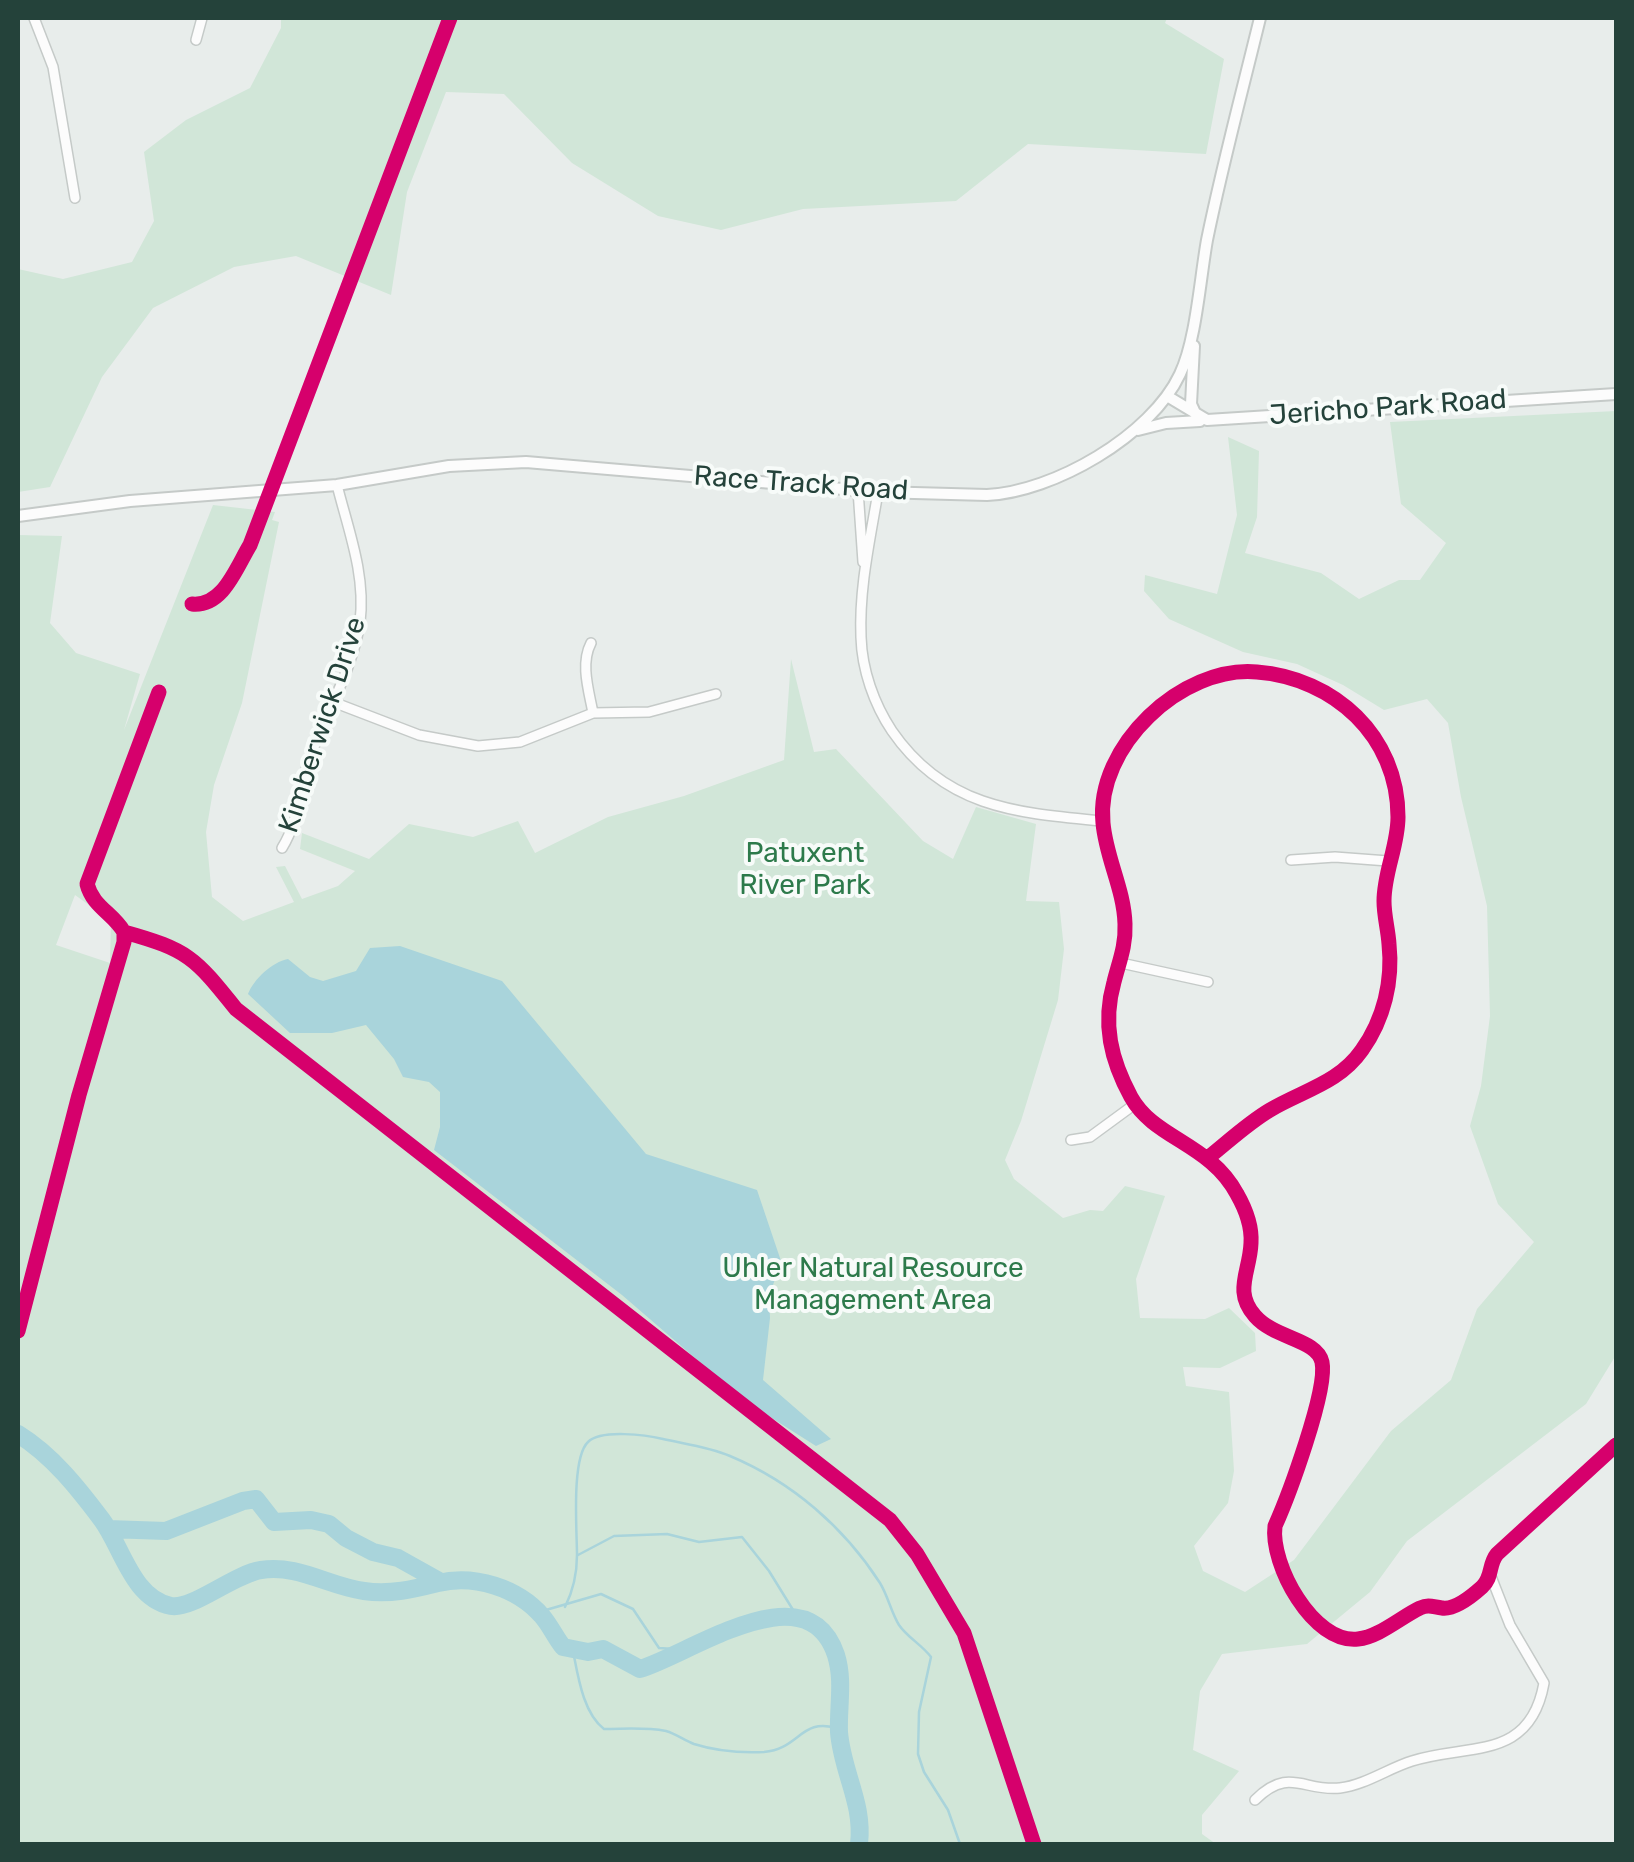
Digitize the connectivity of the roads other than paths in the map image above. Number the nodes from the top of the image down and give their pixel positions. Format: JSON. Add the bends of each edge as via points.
{"nodes":[{"id":1,"x":34,"y":18,"type":"edge"},
{"id":2,"x":202,"y":18,"type":"edge"},
{"id":3,"x":1260,"y":18,"type":"edge"},
{"id":4,"x":196,"y":40,"type":"dead end"},
{"id":5,"x":75,"y":198,"type":"dead end"},
{"id":6,"x":1191,"y":331,"type":"junction"},
{"id":7,"x":1616,"y":394,"type":"edge"},
{"id":8,"x":1167,"y":396,"type":"junction"},
{"id":9,"x":1202,"y":419,"type":"junction"},
{"id":10,"x":1124,"y":437,"type":"junction"},
{"id":11,"x":337,"y":485,"type":"junction"},
{"id":12,"x":858,"y":490,"type":"junction"},
{"id":13,"x":878,"y":492,"type":"junction"},
{"id":14,"x":18,"y":516,"type":"edge"},
{"id":15,"x":864,"y":575,"type":"junction"},
{"id":16,"x":591,"y":643,"type":"dead end"},
{"id":17,"x":716,"y":694,"type":"dead end"},
{"id":18,"x":333,"y":702,"type":"junction"},
{"id":19,"x":593,"y":713,"type":"junction"},
{"id":20,"x":1102,"y":822,"type":"junction"},
{"id":21,"x":282,"y":848,"type":"dead end"},
{"id":22,"x":1291,"y":860,"type":"dead end"},
{"id":23,"x":1388,"y":860,"type":"junction"},
{"id":24,"x":1121,"y":963,"type":"junction"},
{"id":25,"x":1208,"y":982,"type":"dead end"},
{"id":26,"x":1135,"y":1104,"type":"junction"},
{"id":27,"x":1071,"y":1140,"type":"dead end"},
{"id":28,"x":1210,"y":1158,"type":"junction"},
{"id":29,"x":1616,"y":1444,"type":"edge"},
{"id":30,"x":1490,"y":1574,"type":"junction"},
{"id":31,"x":1255,"y":1800,"type":"dead end"}],
"edges":[{"from":1,"to":5,"type":"street","via":[[53,67]]},
{"from":2,"to":4,"type":"street"},
{"from":3,"to":6,"type":"street","name":"Race Track Road"},
{"from":6,"to":8,"type":"street","name":"Race Track Road","via":[[1181,373]]},
{"from":6,"to":9,"type":"street","via":[[1190,404]]},
{"from":7,"to":9,"type":"street","name":"Jericho Park Road"},
{"from":8,"to":9,"type":"street"},
{"from":8,"to":10,"type":"street","name":"Race Track Road"},
{"from":9,"to":10,"type":"street","name":"Jericho Park Road"},
{"from":10,"to":13,"type":"street","name":"Race Track Road","via":[[1072,470],[1004,495]]},
{"from":11,"to":12,"type":"street","name":"Race Track Road","via":[[448,466],[526,462]]},
{"from":11,"to":14,"type":"street","name":"Race Track Road"},
{"from":11,"to":18,"type":"street","name":"Kimberwick Drive","via":[[356,554],[361,608],[357,639]]},
{"from":12,"to":13,"type":"street","name":"Race Track Road"},
{"from":12,"to":15,"type":"street"},
{"from":13,"to":15,"type":"street"},
{"from":15,"to":20,"type":"street","via":[[865,672],[911,756],[936,780],[986,804]]},
{"from":16,"to":19,"type":"street","via":[[586,673]]},
{"from":17,"to":19,"type":"street","via":[[649,712]]},
{"from":18,"to":19,"type":"street","via":[[419,735],[478,746],[520,742]]},
{"from":18,"to":21,"type":"street","name":"Kimberwick Drive"},
{"from":20,"to":23,"type":"street","via":[[1114,770],[1156,707],[1189,686],[1228,675],[1281,675],[1326,690],[1372,735],[1389,765],[1396,801]]},
{"from":20,"to":24,"type":"street","via":[[1123,905]]},
{"from":22,"to":23,"type":"street"},
{"from":23,"to":28,"type":"street","via":[[1389,984],[1369,1039],[1334,1078],[1266,1112]]},
{"from":24,"to":25,"type":"street"},
{"from":24,"to":26,"type":"street","via":[[1108,1010],[1109,1041]]},
{"from":26,"to":27,"type":"street","via":[[1090,1138]]},
{"from":26,"to":28,"type":"street"},
{"from":28,"to":30,"type":"street","via":[[1238,1195],[1250,1232],[1244,1299],[1273,1332],[1314,1347],[1324,1368],[1275,1526],[1288,1585],[1327,1628],[1359,1639],[1426,1606],[1453,1607]]},
{"from":29,"to":30,"type":"street","via":[[1497,1554]]},
{"from":30,"to":31,"type":"street","via":[[1544,1683],[1539,1707],[1526,1724],[1477,1752],[1413,1760],[1340,1788],[1278,1783]]}]}
